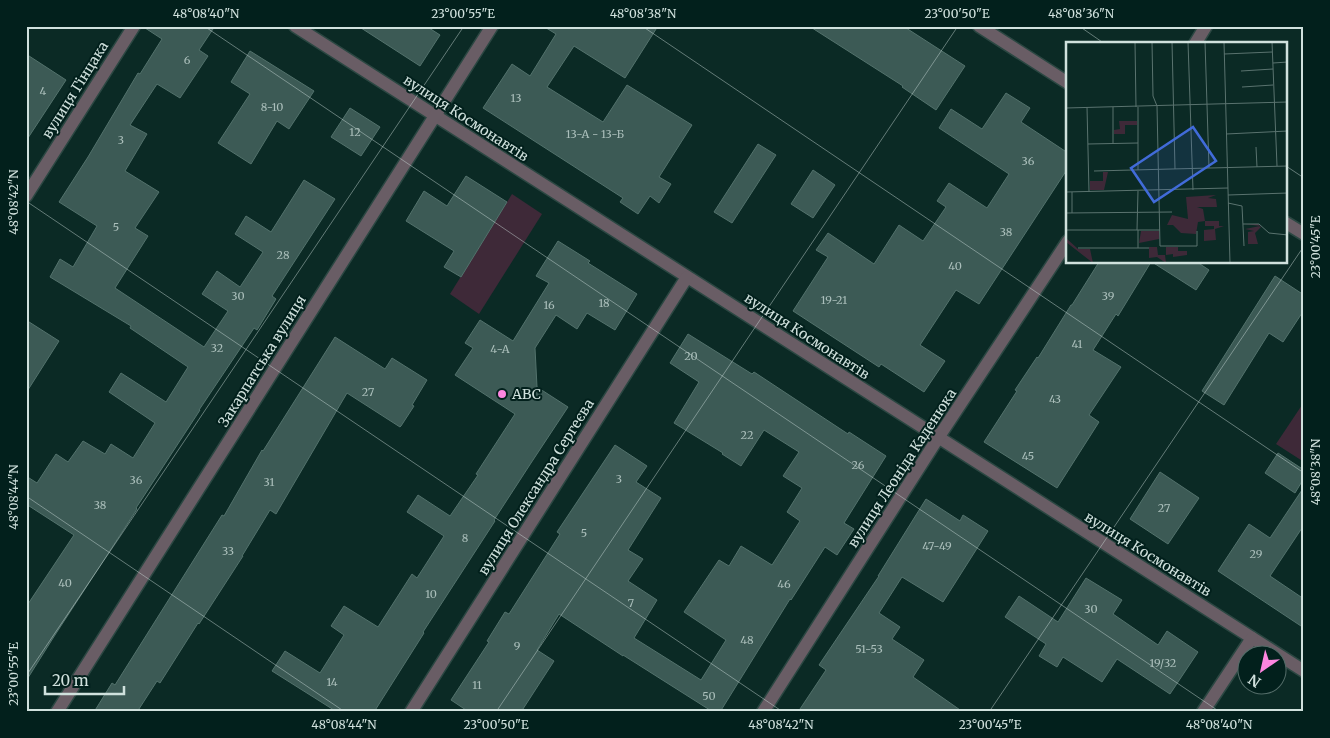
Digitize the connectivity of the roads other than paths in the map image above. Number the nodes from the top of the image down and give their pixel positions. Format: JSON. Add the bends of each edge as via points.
{"nodes":[{"id":1,"x":134,"y":26,"type":"edge"},
{"id":2,"x":295,"y":26,"type":"edge"},
{"id":3,"x":492,"y":26,"type":"edge"},
{"id":4,"x":979,"y":26,"type":"edge"},
{"id":5,"x":1206,"y":26,"type":"edge"},
{"id":6,"x":1196,"y":42,"type":"edge"},
{"id":7,"x":1066,"y":82,"type":"edge"},
{"id":8,"x":435,"y":115,"type":"junction"},
{"id":9,"x":26,"y":196,"type":"edge"},
{"id":10,"x":1288,"y":224,"type":"edge"},
{"id":11,"x":1304,"y":234,"type":"edge"},
{"id":12,"x":1066,"y":244,"type":"edge"},
{"id":13,"x":687,"y":278,"type":"junction"},
{"id":14,"x":938,"y":438,"type":"junction"},
{"id":15,"x":1252,"y":638,"type":"junction"},
{"id":16,"x":1304,"y":671,"type":"edge"},
{"id":17,"x":57,"y":712,"type":"edge"},
{"id":18,"x":411,"y":712,"type":"edge"},
{"id":19,"x":763,"y":712,"type":"edge"},
{"id":20,"x":1203,"y":712,"type":"edge"}],
"edges":[{"from":1,"to":9,"type":"street","name":"вулиця Гінцака"},
{"from":2,"to":8,"type":"street","name":"вулиця Космонавтів"},
{"from":3,"to":8,"type":"street","name":"Закарпатська вулиця"},
{"from":4,"to":7,"type":"street"},
{"from":5,"to":6,"type":"street"},
{"from":8,"to":13,"type":"street","name":"вулиця Космонавтів"},
{"from":8,"to":17,"type":"street","name":"Закарпатська вулиця"},
{"from":10,"to":11,"type":"street"},
{"from":12,"to":14,"type":"street","name":"вулиця Леоніда Каденюка"},
{"from":13,"to":14,"type":"street","name":"вулиця Космонавтів"},
{"from":13,"to":18,"type":"street","name":"вулиця Олександра Сергеєва"},
{"from":14,"to":15,"type":"street","name":"вулиця Космонавтів"},
{"from":14,"to":19,"type":"street","name":"вулиця Леоніда Каденюка"},
{"from":15,"to":16,"type":"street","name":"вулиця Космонавтів"},
{"from":15,"to":20,"type":"street"}]}
